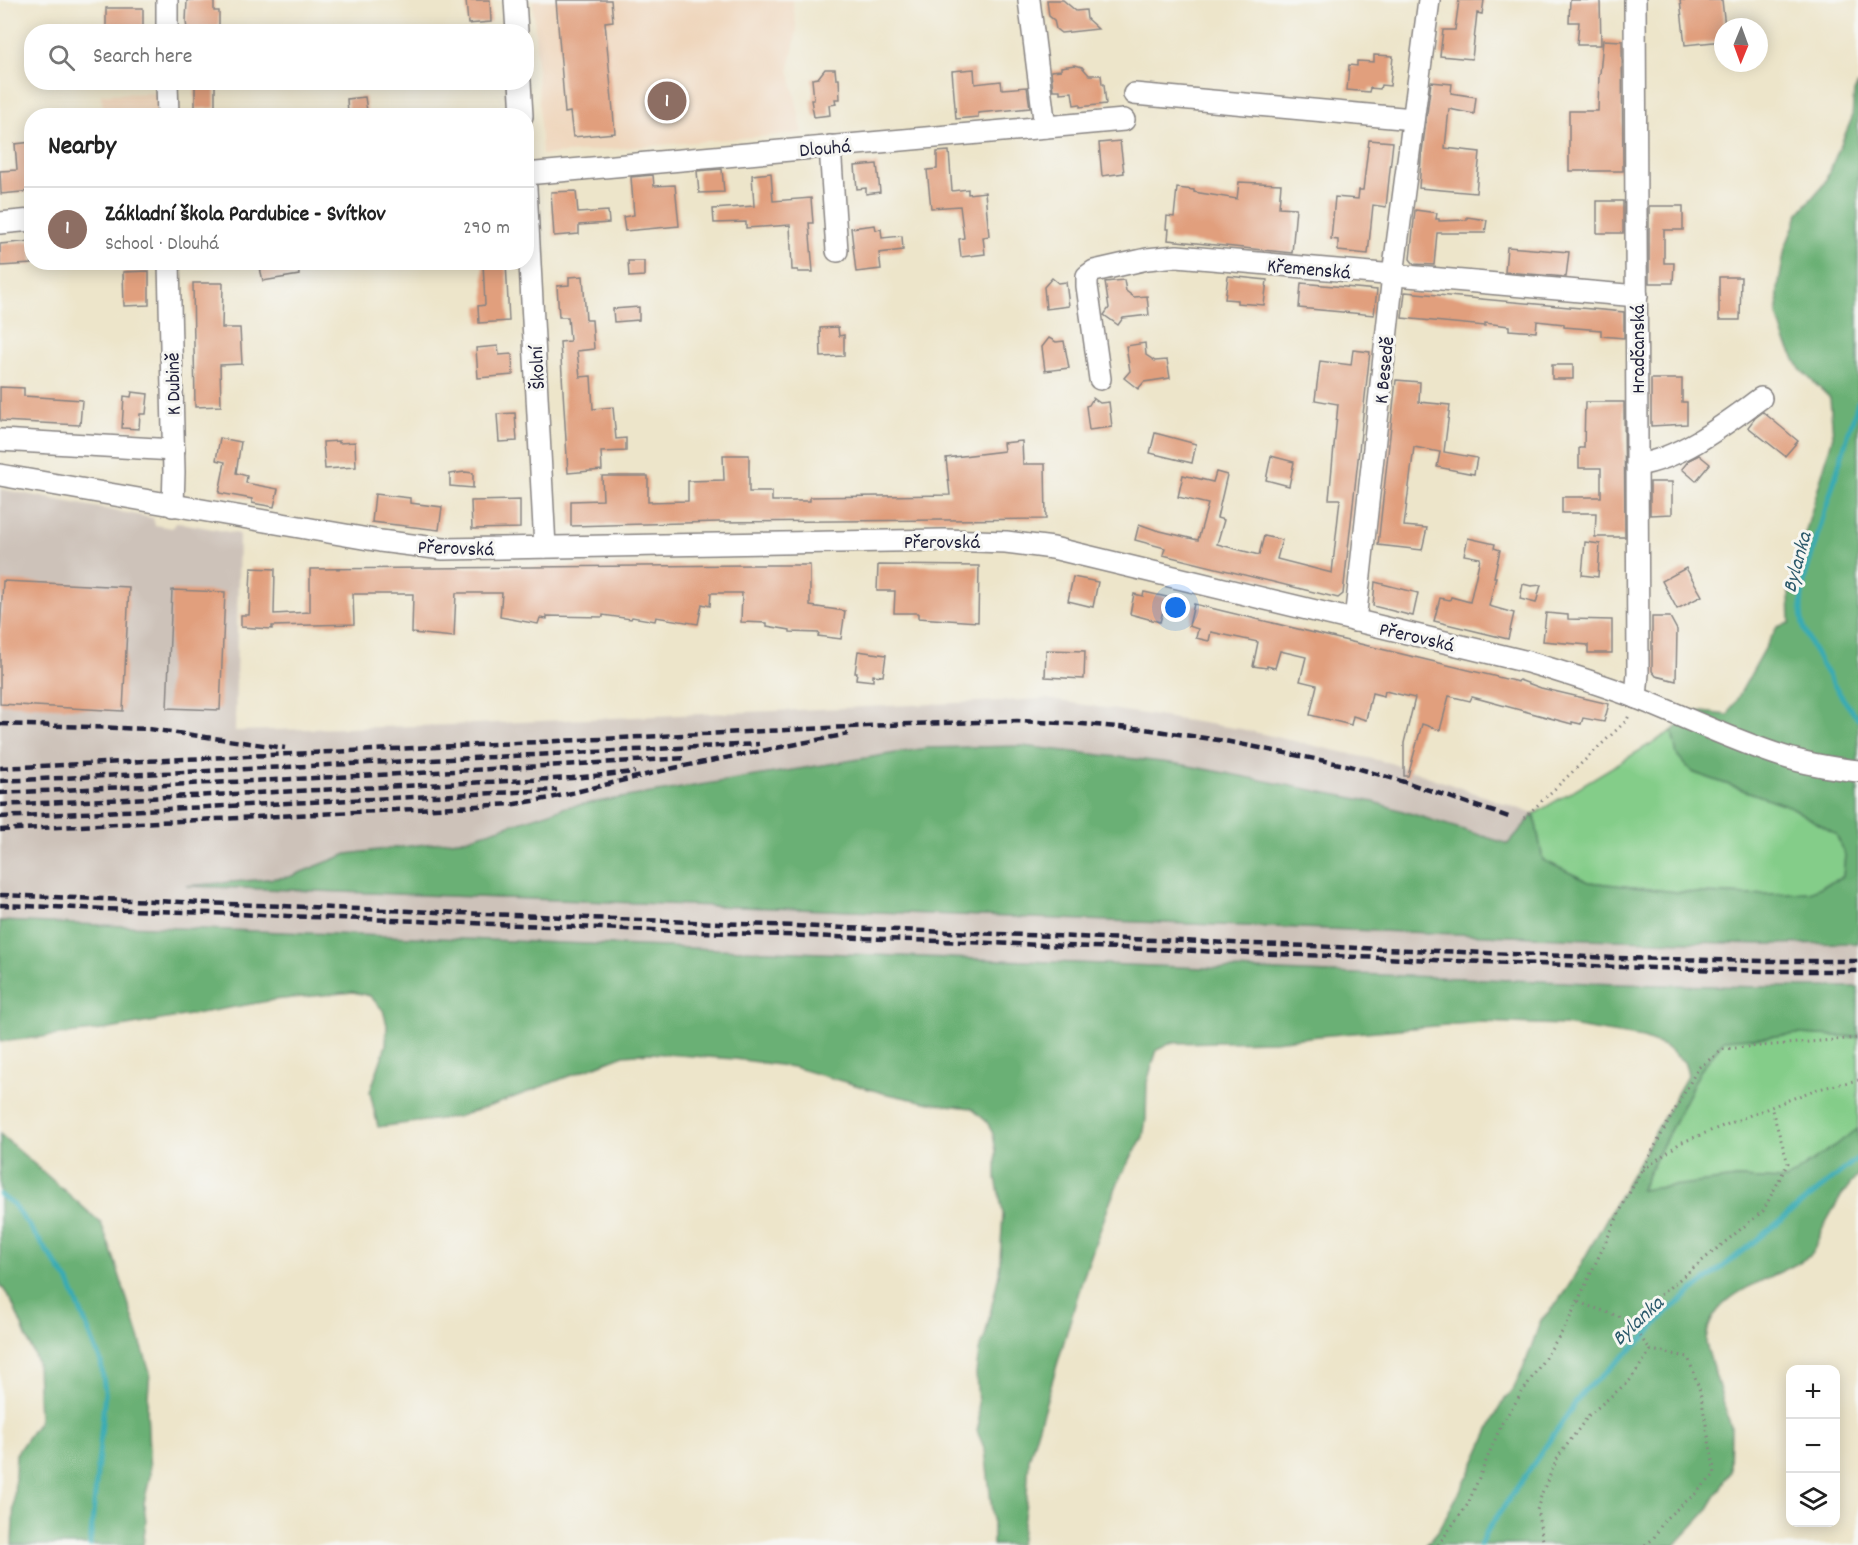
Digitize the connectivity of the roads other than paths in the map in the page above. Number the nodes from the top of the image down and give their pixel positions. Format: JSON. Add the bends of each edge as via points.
{"nodes":[{"id":1,"x":167,"y":0,"type":"edge"},
{"id":2,"x":515,"y":0,"type":"edge"},
{"id":3,"x":1429,"y":0,"type":"edge"},
{"id":4,"x":1635,"y":0,"type":"edge"},
{"id":5,"x":1025,"y":8,"type":"edge"},
{"id":6,"x":167,"y":24,"type":"edge"},
{"id":7,"x":516,"y":24,"type":"edge"},
{"id":8,"x":167,"y":90,"type":"edge"},
{"id":9,"x":520,"y":90,"type":"edge"},
{"id":10,"x":1134,"y":94,"type":"dead end"},
{"id":11,"x":168,"y":108,"type":"edge"},
{"id":12,"x":522,"y":108,"type":"edge"},
{"id":13,"x":1413,"y":119,"type":"junction"},
{"id":14,"x":1124,"y":120,"type":"dead end"},
{"id":15,"x":1045,"y":127,"type":"junction"},
{"id":16,"x":830,"y":146,"type":"junction"},
{"id":17,"x":534,"y":173,"type":"edge"},
{"id":18,"x":24,"y":221,"type":"edge"},
{"id":19,"x":0,"y":223,"type":"edge"},
{"id":20,"x":837,"y":251,"type":"dead end"},
{"id":21,"x":170,"y":270,"type":"edge"},
{"id":22,"x":530,"y":270,"type":"edge"},
{"id":23,"x":1393,"y":275,"type":"junction"},
{"id":24,"x":1637,"y":296,"type":"junction"},
{"id":25,"x":1100,"y":379,"type":"dead end"},
{"id":26,"x":1761,"y":398,"type":"dead end"},
{"id":27,"x":0,"y":440,"type":"edge"},
{"id":28,"x":174,"y":450,"type":"junction"},
{"id":29,"x":1637,"y":465,"type":"junction"},
{"id":30,"x":0,"y":475,"type":"edge"},
{"id":31,"x":173,"y":506,"type":"junction"},
{"id":32,"x":545,"y":547,"type":"junction"},
{"id":33,"x":1355,"y":621,"type":"junction"},
{"id":34,"x":1636,"y":698,"type":"junction"},
{"id":35,"x":1858,"y":771,"type":"edge"}],
"edges":[{"from":1,"to":6,"type":"street"},
{"from":2,"to":7,"type":"street"},
{"from":3,"to":13,"type":"street","name":"K Besedě"},
{"from":4,"to":24,"type":"street","name":"Hradčanská"},
{"from":5,"to":15,"type":"street"},
{"from":8,"to":11,"type":"street"},
{"from":9,"to":12,"type":"street"},
{"from":10,"to":13,"type":"street"},
{"from":13,"to":23,"type":"street","name":"K Besedě"},
{"from":14,"to":15,"type":"street","name":"Dlouhá"},
{"from":15,"to":16,"type":"street","name":"Dlouhá"},
{"from":16,"to":17,"type":"street","name":"Dlouhá"},
{"from":16,"to":20,"type":"street"},
{"from":18,"to":19,"type":"street"},
{"from":21,"to":28,"type":"street","name":"K Dubině"},
{"from":22,"to":32,"type":"street","name":"Školní"},
{"from":23,"to":24,"type":"street","name":"Křemenská"},
{"from":23,"to":25,"type":"street","name":"Křemenská","via":[[1177,256],[1094,271],[1086,281]]},
{"from":23,"to":33,"type":"street","name":"K Besedě"},
{"from":24,"to":29,"type":"street","name":"Hradčanská"},
{"from":26,"to":29,"type":"street","via":[[1697,442]]},
{"from":27,"to":28,"type":"street"},
{"from":28,"to":31,"type":"street","name":"K Dubině"},
{"from":29,"to":34,"type":"street","name":"Hradčanská"},
{"from":30,"to":31,"type":"street","name":"Přerovská"},
{"from":31,"to":32,"type":"street","name":"Přerovská","via":[[406,545],[465,549]]},
{"from":32,"to":33,"type":"street","name":"Přerovská","via":[[944,540],[1027,544]]},
{"from":33,"to":34,"type":"street","name":"Přerovská","via":[[1528,662]]},
{"from":34,"to":35,"type":"street","name":"Přerovská","via":[[1782,756]]}]}
